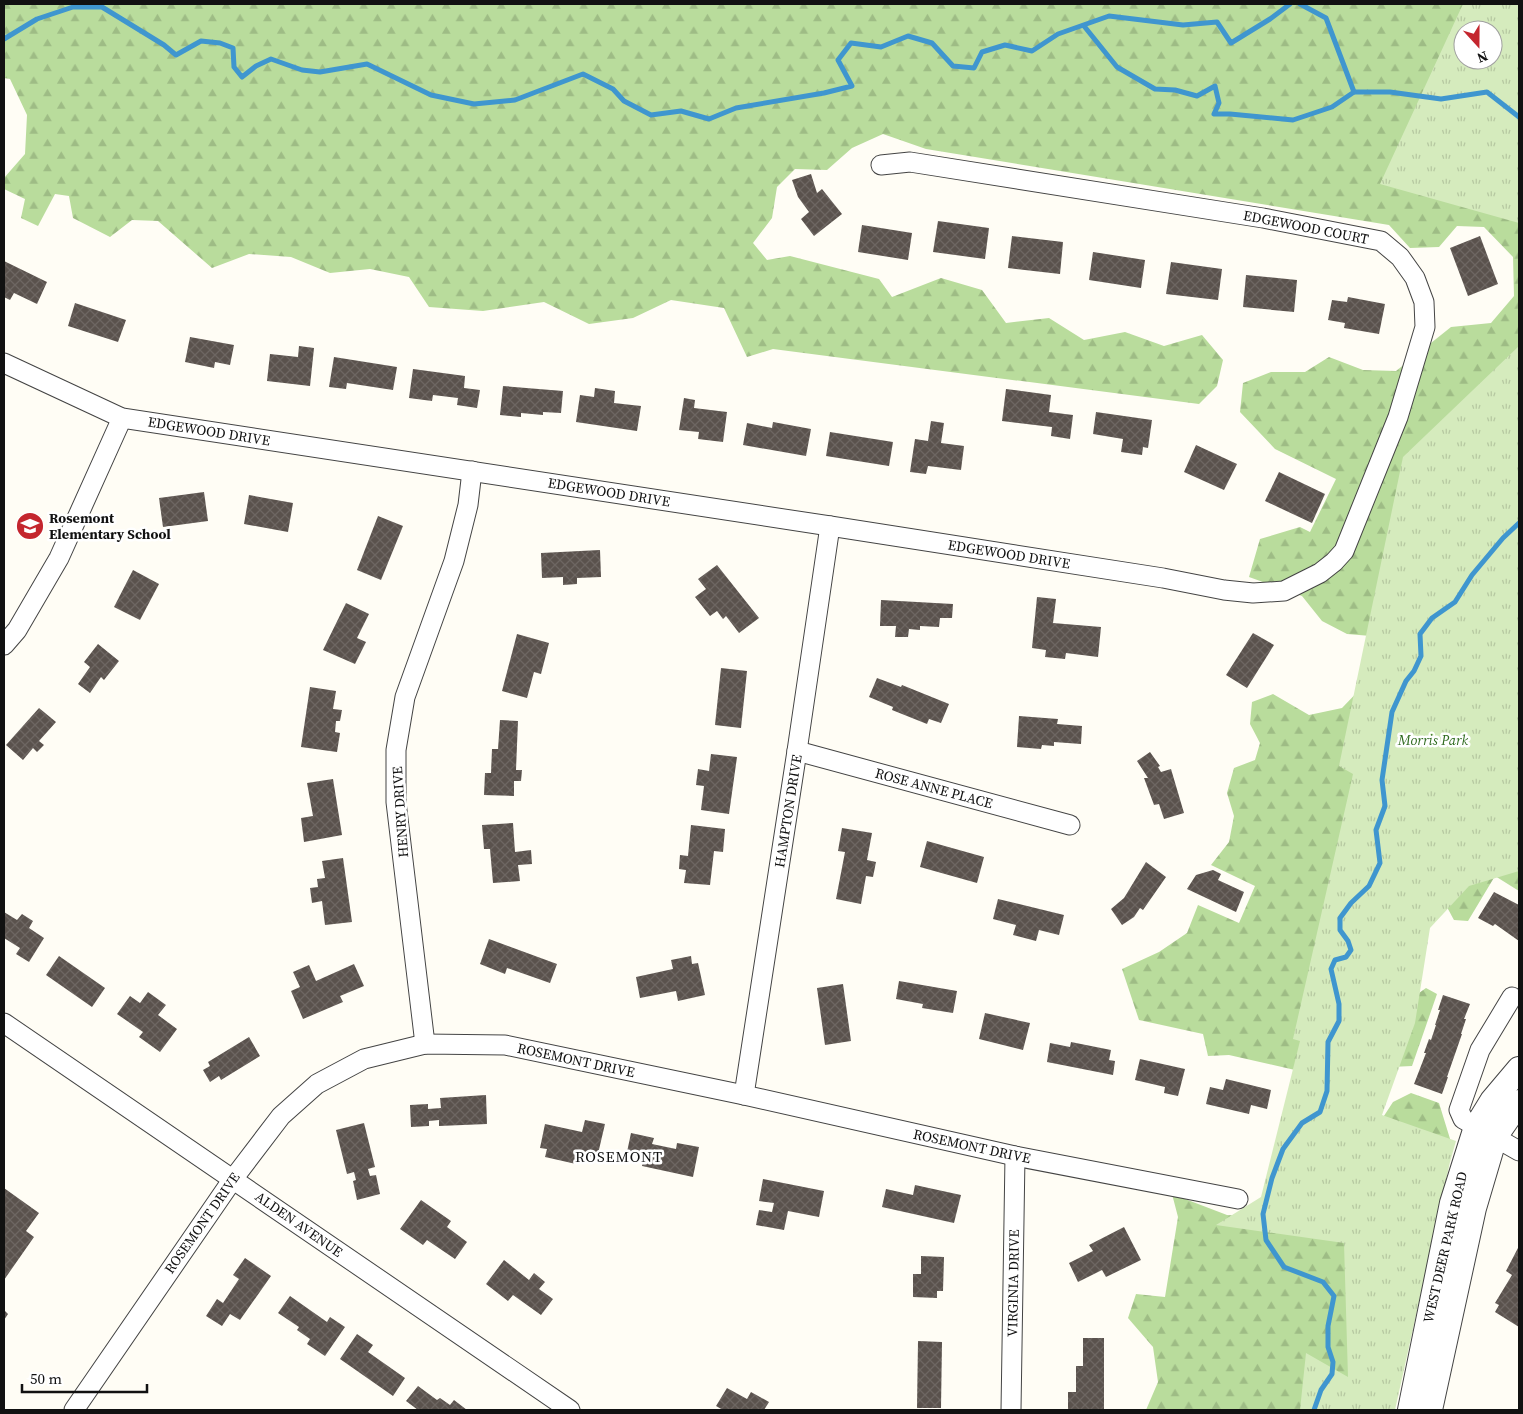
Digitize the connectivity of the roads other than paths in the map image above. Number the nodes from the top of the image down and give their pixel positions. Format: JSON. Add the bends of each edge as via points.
{"nodes":[{"id":1,"x":881,"y":164,"type":"dead end"},
{"id":2,"x":4,"y":363,"type":"edge"},
{"id":3,"x":122,"y":418,"type":"junction"},
{"id":4,"x":472,"y":471,"type":"junction"},
{"id":5,"x":830,"y":526,"type":"junction"},
{"id":6,"x":1224,"y":590,"type":"joint"},
{"id":7,"x":4,"y":645,"type":"edge"},
{"id":8,"x":797,"y":751,"type":"junction"},
{"id":9,"x":1070,"y":825,"type":"dead end"},
{"id":10,"x":1512,"y":997,"type":"dead end"},
{"id":11,"x":4,"y":1023,"type":"edge"},
{"id":12,"x":425,"y":1044,"type":"junction"},
{"id":13,"x":1519,"y":1069,"type":"edge"},
{"id":14,"x":744,"y":1095,"type":"junction"},
{"id":15,"x":1519,"y":1102,"type":"edge"},
{"id":16,"x":1485,"y":1132,"type":"junction"},
{"id":17,"x":1519,"y":1151,"type":"edge"},
{"id":18,"x":1015,"y":1156,"type":"junction"},
{"id":19,"x":233,"y":1179,"type":"junction"},
{"id":20,"x":1238,"y":1199,"type":"dead end"},
{"id":21,"x":74,"y":1410,"type":"edge"},
{"id":22,"x":570,"y":1410,"type":"edge"},
{"id":23,"x":1011,"y":1410,"type":"edge"},
{"id":24,"x":1410,"y":1410,"type":"edge"},
{"id":25,"x":1430,"y":1410,"type":"edge"}],
"edges":[{"from":1,"to":6,"type":"street","name":"EDGEWOOD COURT","via":[[910,162],[1263,218],[1381,241],[1400,256],[1415,278],[1424,302],[1425,327],[1398,417],[1344,551],[1320,573],[1284,591],[1253,594]]},
{"from":2,"to":3,"type":"street","name":"EDGEWOOD DRIVE"},
{"from":3,"to":4,"type":"street","name":"EDGEWOOD DRIVE"},
{"from":3,"to":7,"type":"street","via":[[58,558],[17,630]]},
{"from":4,"to":5,"type":"street","name":"EDGEWOOD DRIVE"},
{"from":4,"to":12,"type":"street","name":"HENRY DRIVE","via":[[468,505],[454,561],[405,697],[396,750],[396,802]]},
{"from":5,"to":6,"type":"street","name":"EDGEWOOD DRIVE"},
{"from":5,"to":8,"type":"street","name":"HAMPTON DRIVE"},
{"from":8,"to":9,"type":"street","name":"ROSE ANNE PLACE"},
{"from":8,"to":14,"type":"street","name":"HAMPTON DRIVE"},
{"from":10,"to":16,"type":"street","via":[[1480,1050],[1459,1106],[1463,1119]]},
{"from":11,"to":19,"type":"street","name":"ALDEN AVENUE"},
{"from":12,"to":14,"type":"street","name":"ROSEMONT DRIVE","via":[[505,1046]]},
{"from":12,"to":19,"type":"street","name":"ROSEMONT DRIVE","via":[[364,1059],[317,1084],[281,1116]]},
{"from":13,"to":16,"type":"street","name":"WEST DEER PARK ROAD","via":[[1492,1101]]},
{"from":14,"to":18,"type":"street","name":"ROSEMONT DRIVE"},
{"from":15,"to":16,"type":"street","name":"WEST DEER PARK ROAD"},
{"from":16,"to":17,"type":"street"},
{"from":16,"to":24,"type":"street","name":"WEST DEER PARK ROAD","via":[[1452,1203]]},
{"from":16,"to":25,"type":"street","name":"WEST DEER PARK ROAD","via":[[1474,1208]]},
{"from":18,"to":20,"type":"street","name":"ROSEMONT DRIVE"},
{"from":18,"to":23,"type":"street","name":"VIRGINIA DRIVE"},
{"from":19,"to":21,"type":"street","name":"ROSEMONT DRIVE"},
{"from":19,"to":22,"type":"street","name":"ALDEN AVENUE"}]}
